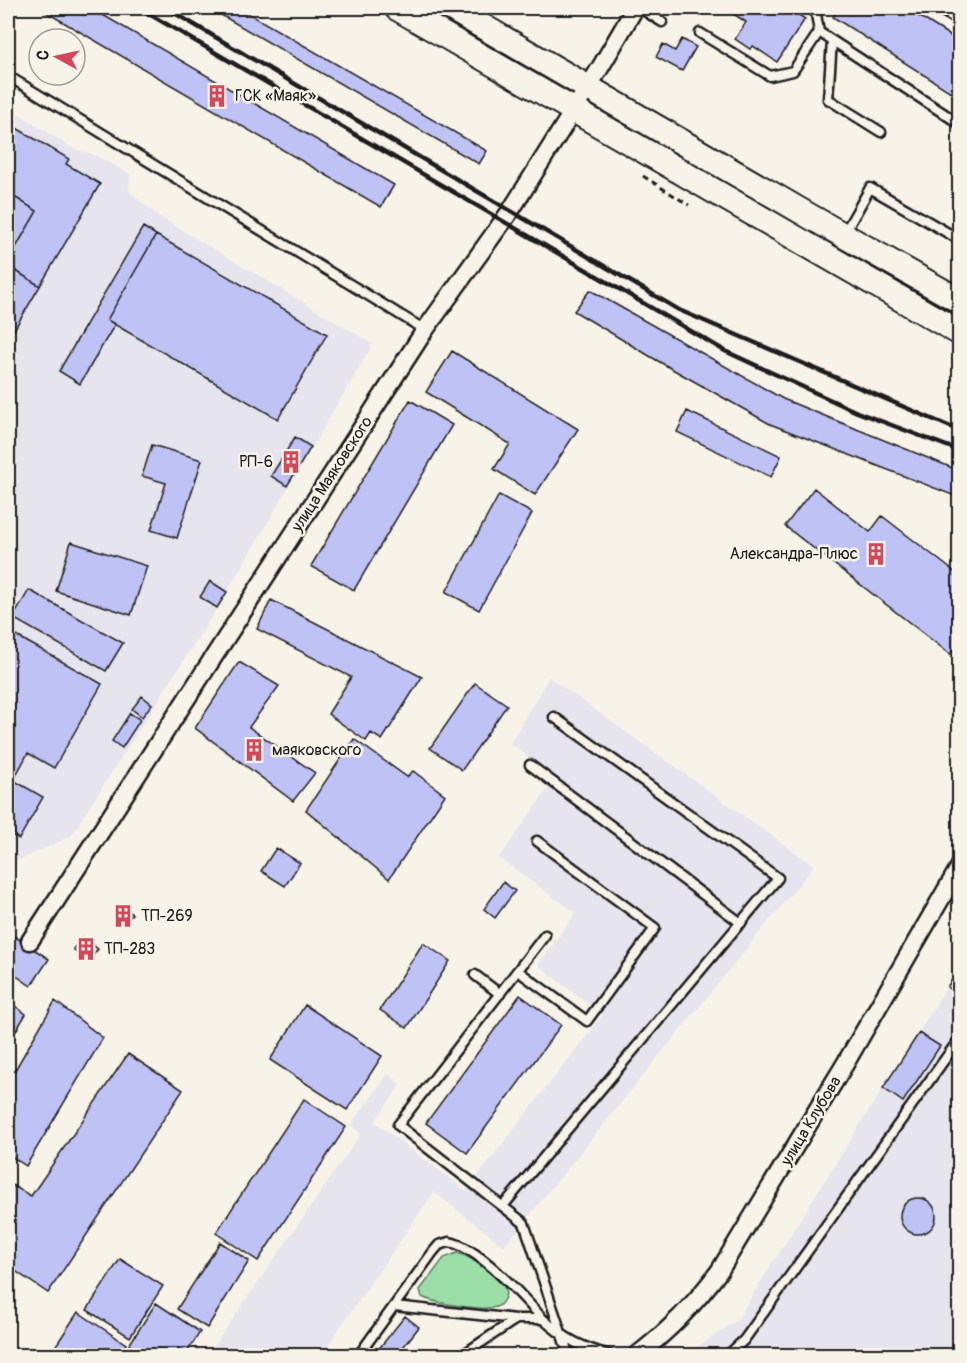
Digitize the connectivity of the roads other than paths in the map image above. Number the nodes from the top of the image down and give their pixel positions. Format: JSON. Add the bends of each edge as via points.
{"nodes":[{"id":1,"x":397,"y":8,"type":"edge"},
{"id":2,"x":450,"y":8,"type":"edge"},
{"id":3,"x":637,"y":8,"type":"edge"},
{"id":4,"x":815,"y":8,"type":"edge"},
{"id":5,"x":937,"y":8,"type":"edge"},
{"id":6,"x":960,"y":21,"type":"edge"},
{"id":7,"x":662,"y":22,"type":"dead end"},
{"id":8,"x":819,"y":32,"type":"junction"},
{"id":9,"x":700,"y":33,"type":"dead end"},
{"id":10,"x":832,"y":41,"type":"junction"},
{"id":11,"x":8,"y":76,"type":"edge"},
{"id":12,"x":588,"y":87,"type":"junction"},
{"id":13,"x":574,"y":110,"type":"junction"},
{"id":14,"x":960,"y":124,"type":"edge"},
{"id":15,"x":881,"y":132,"type":"dead end"},
{"id":16,"x":843,"y":236,"type":"junction"},
{"id":17,"x":960,"y":240,"type":"edge"},
{"id":18,"x":960,"y":301,"type":"edge"},
{"id":19,"x":425,"y":330,"type":"junction"},
{"id":20,"x":960,"y":333,"type":"edge"},
{"id":21,"x":554,"y":717,"type":"dead end"},
{"id":22,"x":530,"y":765,"type":"dead end"},
{"id":23,"x":537,"y":841,"type":"dead end"},
{"id":24,"x":960,"y":866,"type":"edge"},
{"id":25,"x":741,"y":922,"type":"junction"},
{"id":26,"x":545,"y":935,"type":"dead end"},
{"id":27,"x":30,"y":941,"type":"dead end"},
{"id":28,"x":518,"y":970,"type":"junction"},
{"id":29,"x":475,"y":975,"type":"dead end"},
{"id":30,"x":500,"y":994,"type":"junction"},
{"id":31,"x":960,"y":1038,"type":"edge"},
{"id":32,"x":503,"y":1206,"type":"junction"},
{"id":33,"x":394,"y":1306,"type":"junction"},
{"id":34,"x":516,"y":1319,"type":"junction"},
{"id":35,"x":543,"y":1319,"type":"junction"},
{"id":36,"x":563,"y":1337,"type":"junction"},
{"id":37,"x":358,"y":1356,"type":"edge"},
{"id":38,"x":461,"y":1356,"type":"edge"},
{"id":39,"x":569,"y":1356,"type":"edge"},
{"id":40,"x":613,"y":1356,"type":"edge"},
{"id":41,"x":636,"y":1356,"type":"edge"},
{"id":42,"x":727,"y":1356,"type":"edge"}],
"edges":[{"from":1,"to":13,"type":"main road"},
{"from":2,"to":12,"type":"main road"},
{"from":3,"to":7,"type":"lane"},
{"from":3,"to":12,"type":"street","name":"улица Маяковского"},
{"from":4,"to":8,"type":"lane"},
{"from":5,"to":6,"type":"lane"},
{"from":8,"to":9,"type":"lane","via":[[792,71],[770,76]]},
{"from":8,"to":10,"type":"lane"},
{"from":10,"to":14,"type":"lane"},
{"from":10,"to":15,"type":"lane","via":[[828,99]]},
{"from":11,"to":19,"type":"lane"},
{"from":12,"to":13,"type":"street","name":"улица Маяковского"},
{"from":12,"to":16,"type":"main road"},
{"from":13,"to":19,"type":"street","name":"улица Маяковского","via":[[511,210]]},
{"from":13,"to":20,"type":"main road"},
{"from":16,"to":17,"type":"lane","via":[[870,188]]},
{"from":16,"to":18,"type":"main road"},
{"from":19,"to":27,"type":"street","name":"улица Маяковского"},
{"from":21,"to":25,"type":"lane","via":[[778,878]]},
{"from":22,"to":25,"type":"lane"},
{"from":23,"to":28,"type":"lane","via":[[655,928],[587,1021]]},
{"from":24,"to":41,"type":"street","name":"улица Клубова","via":[[720,1270],[673,1325]]},
{"from":25,"to":32,"type":"lane"},
{"from":26,"to":28,"type":"lane"},
{"from":28,"to":30,"type":"lane"},
{"from":29,"to":30,"type":"lane"},
{"from":30,"to":32,"type":"lane","via":[[398,1125]]},
{"from":31,"to":42,"type":"lane","via":[[744,1340]]},
{"from":32,"to":36,"type":"lane","via":[[524,1223]]},
{"from":33,"to":34,"type":"lane"},
{"from":33,"to":35,"type":"lane","via":[[433,1252],[449,1242],[471,1252],[514,1287]]},
{"from":33,"to":37,"type":"lane"},
{"from":34,"to":35,"type":"lane"},
{"from":34,"to":38,"type":"lane"},
{"from":35,"to":36,"type":"lane"},
{"from":36,"to":39,"type":"lane"},
{"from":36,"to":40,"type":"lane"}]}
